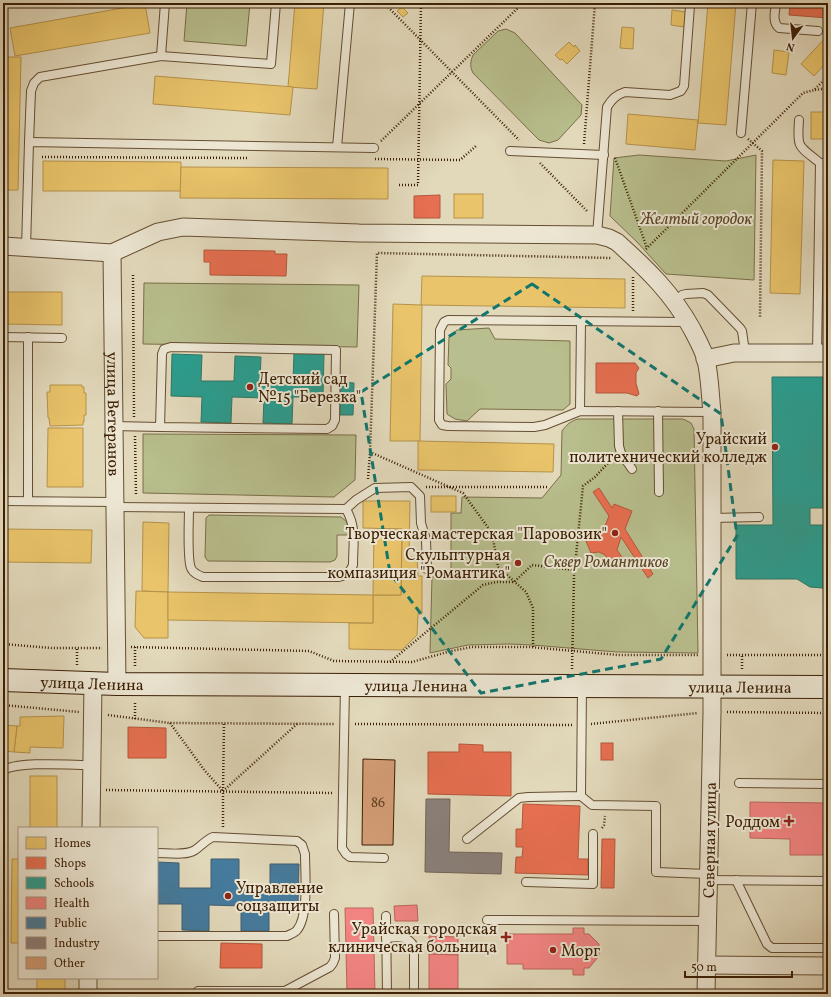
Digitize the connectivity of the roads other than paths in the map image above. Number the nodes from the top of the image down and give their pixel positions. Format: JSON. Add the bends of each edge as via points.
{"nodes":[{"id":1,"x":165,"y":3,"type":"edge"},
{"id":2,"x":276,"y":3,"type":"edge"},
{"id":3,"x":350,"y":3,"type":"edge"},
{"id":4,"x":687,"y":3,"type":"edge"},
{"id":5,"x":752,"y":3,"type":"edge"},
{"id":6,"x":776,"y":3,"type":"edge"},
{"id":7,"x":818,"y":31,"type":"dead end"},
{"id":8,"x":161,"y":56,"type":"junction"},
{"id":9,"x":799,"y":120,"type":"dead end"},
{"id":10,"x":741,"y":133,"type":"road end"},
{"id":11,"x":29,"y":142,"type":"junction"},
{"id":12,"x":337,"y":147,"type":"junction"},
{"id":13,"x":374,"y":148,"type":"road end"},
{"id":14,"x":510,"y":151,"type":"dead end"},
{"id":15,"x":604,"y":155,"type":"junction"},
{"id":16,"x":824,"y":163,"type":"edge"},
{"id":17,"x":598,"y":229,"type":"junction"},
{"id":18,"x":3,"y":246,"type":"edge"},
{"id":19,"x":26,"y":248,"type":"junction"},
{"id":20,"x":112,"y":253,"type":"junction"},
{"id":21,"x":819,"y":287,"type":"junction"},
{"id":22,"x":828,"y":288,"type":"edge"},
{"id":23,"x":674,"y":301,"type":"junction"},
{"id":24,"x":581,"y":321,"type":"junction"},
{"id":25,"x":688,"y":322,"type":"junction"},
{"id":26,"x":3,"y":337,"type":"edge"},
{"id":27,"x":28,"y":337,"type":"junction"},
{"id":28,"x":62,"y":338,"type":"dead end"},
{"id":29,"x":745,"y":352,"type":"junction"},
{"id":30,"x":823,"y":353,"type":"edge"},
{"id":31,"x":706,"y":359,"type":"junction"},
{"id":32,"x":580,"y":411,"type":"junction"},
{"id":33,"x":618,"y":411,"type":"junction"},
{"id":34,"x":658,"y":411,"type":"junction"},
{"id":35,"x":712,"y":412,"type":"junction"},
{"id":36,"x":114,"y":426,"type":"junction"},
{"id":37,"x":160,"y":427,"type":"junction"},
{"id":38,"x":632,"y":469,"type":"dead end"},
{"id":39,"x":659,"y":492,"type":"dead end"},
{"id":40,"x":3,"y":501,"type":"edge"},
{"id":41,"x":28,"y":501,"type":"junction"},
{"id":42,"x":115,"y":504,"type":"junction"},
{"id":43,"x":189,"y":508,"type":"junction"},
{"id":44,"x":346,"y":510,"type":"junction"},
{"id":45,"x":759,"y":517,"type":"dead end"},
{"id":46,"x":712,"y":518,"type":"junction"},
{"id":47,"x":427,"y":569,"type":"dead end"},
{"id":48,"x":3,"y":680,"type":"edge"},
{"id":49,"x":93,"y":683,"type":"junction"},
{"id":50,"x":117,"y":684,"type":"junction"},
{"id":51,"x":345,"y":685,"type":"junction"},
{"id":52,"x":577,"y":686,"type":"junction"},
{"id":53,"x":712,"y":686,"type":"junction"},
{"id":54,"x":828,"y":687,"type":"edge"},
{"id":55,"x":92,"y":766,"type":"junction"},
{"id":56,"x":3,"y":770,"type":"edge"},
{"id":57,"x":739,"y":783,"type":"dead end"},
{"id":58,"x":828,"y":784,"type":"edge"},
{"id":59,"x":581,"y":796,"type":"junction"},
{"id":60,"x":91,"y":827,"type":"edge"},
{"id":61,"x":593,"y":834,"type":"road end"},
{"id":62,"x":467,"y":839,"type":"dead end"},
{"id":63,"x":158,"y":853,"type":"edge"},
{"id":64,"x":384,"y":858,"type":"dead end"},
{"id":65,"x":708,"y":877,"type":"junction"},
{"id":66,"x":736,"y":880,"type":"junction"},
{"id":67,"x":828,"y":881,"type":"edge"},
{"id":68,"x":526,"y":882,"type":"dead end"},
{"id":69,"x":334,"y":914,"type":"dead end"},
{"id":70,"x":386,"y":916,"type":"dead end"},
{"id":71,"x":487,"y":920,"type":"dead end"},
{"id":72,"x":707,"y":921,"type":"junction"},
{"id":73,"x":158,"y":936,"type":"edge"},
{"id":74,"x":386,"y":938,"type":"junction"},
{"id":75,"x":828,"y":948,"type":"edge"},
{"id":76,"x":706,"y":965,"type":"junction"},
{"id":77,"x":828,"y":966,"type":"edge"},
{"id":78,"x":88,"y":979,"type":"edge"},
{"id":79,"x":198,"y":991,"type":"dead end"},
{"id":80,"x":285,"y":993,"type":"edge"},
{"id":81,"x":88,"y":994,"type":"edge"},
{"id":82,"x":387,"y":994,"type":"edge"},
{"id":83,"x":414,"y":994,"type":"edge"},
{"id":84,"x":706,"y":994,"type":"edge"}],
"edges":[{"from":1,"to":8,"type":"lane"},
{"from":2,"to":8,"type":"lane","via":[[271,64]]},
{"from":3,"to":12,"type":"lane"},
{"from":4,"to":15,"type":"lane","via":[[690,6],[690,13],[684,86],[681,91],[670,95],[625,92],[611,100],[607,107]]},
{"from":5,"to":10,"type":"lane"},
{"from":6,"to":7,"type":"lane","via":[[774,19],[780,28]]},
{"from":8,"to":11,"type":"lane","via":[[40,77],[31,91]]},
{"from":9,"to":16,"type":"lane","via":[[801,148]]},
{"from":11,"to":12,"type":"lane"},
{"from":11,"to":19,"type":"lane"},
{"from":12,"to":13,"type":"lane"},
{"from":14,"to":15,"type":"lane"},
{"from":15,"to":17,"type":"lane"},
{"from":16,"to":21,"type":"lane"},
{"from":17,"to":20,"type":"street","name":"Северная улица","via":[[359,233],[183,227],[158,232]]},
{"from":17,"to":23,"type":"street","name":"Северная улица","via":[[617,242],[660,283]]},
{"from":18,"to":19,"type":"street"},
{"from":19,"to":20,"type":"street"},
{"from":20,"to":36,"type":"street","name":"улица Ветеранов"},
{"from":21,"to":22,"type":"lane"},
{"from":21,"to":30,"type":"lane"},
{"from":23,"to":25,"type":"street","name":"Северная улица"},
{"from":23,"to":29,"type":"lane","via":[[686,294],[703,293],[711,297],[740,328]]},
{"from":24,"to":25,"type":"lane"},
{"from":24,"to":32,"type":"lane"},
{"from":24,"to":32,"type":"lane","via":[[444,322],[440,330],[438,416],[442,425],[448,426],[534,427]]},
{"from":25,"to":31,"type":"street","name":"Северная улица"},
{"from":26,"to":27,"type":"lane"},
{"from":27,"to":28,"type":"lane"},
{"from":27,"to":41,"type":"lane"},
{"from":29,"to":30,"type":"street"},
{"from":29,"to":31,"type":"street"},
{"from":31,"to":35,"type":"street","name":"Северная улица"},
{"from":32,"to":33,"type":"lane"},
{"from":33,"to":34,"type":"lane"},
{"from":33,"to":38,"type":"lane","via":[[619,446]]},
{"from":34,"to":35,"type":"lane"},
{"from":34,"to":39,"type":"lane"},
{"from":35,"to":46,"type":"street","name":"Северная улица"},
{"from":36,"to":37,"type":"lane"},
{"from":36,"to":42,"type":"street","name":"улица Ветеранов"},
{"from":37,"to":37,"type":"lane","via":[[164,349],[171,347],[336,350],[335,420],[327,429]]},
{"from":40,"to":41,"type":"lane"},
{"from":41,"to":42,"type":"lane"},
{"from":42,"to":43,"type":"lane"},
{"from":42,"to":50,"type":"street","name":"улица Ветеранов"},
{"from":43,"to":44,"type":"lane"},
{"from":43,"to":44,"type":"lane","via":[[190,568],[195,574],[203,577],[346,576],[353,565],[354,528]]},
{"from":44,"to":47,"type":"lane","via":[[375,488],[411,487],[420,496]]},
{"from":45,"to":46,"type":"lane"},
{"from":46,"to":53,"type":"street","name":"Северная улица"},
{"from":48,"to":49,"type":"main road","name":"улица Ленина"},
{"from":49,"to":50,"type":"main road","name":"улица Ленина"},
{"from":49,"to":55,"type":"street"},
{"from":50,"to":51,"type":"main road","name":"улица Ленина"},
{"from":51,"to":52,"type":"main road","name":"улица Ленина"},
{"from":51,"to":64,"type":"lane","via":[[342,848],[350,857]]},
{"from":52,"to":53,"type":"main road","name":"улица Ленина"},
{"from":52,"to":59,"type":"lane","via":[[582,725]]},
{"from":53,"to":54,"type":"main road","name":"улица Ленина"},
{"from":53,"to":65,"type":"street","name":"Северная улица"},
{"from":55,"to":56,"type":"lane","via":[[23,765]]},
{"from":55,"to":60,"type":"street"},
{"from":57,"to":58,"type":"lane"},
{"from":59,"to":62,"type":"lane","via":[[520,798]]},
{"from":59,"to":65,"type":"lane","via":[[592,805],[656,806],[656,872]]},
{"from":61,"to":68,"type":"lane","via":[[592,884]]},
{"from":63,"to":73,"type":"lane","via":[[189,853],[207,839],[223,837],[297,841],[302,845],[305,854],[304,914],[302,924],[296,932],[287,936]]},
{"from":65,"to":66,"type":"lane"},
{"from":65,"to":72,"type":"street","name":"Северная улица"},
{"from":66,"to":67,"type":"lane"},
{"from":66,"to":75,"type":"lane","via":[[767,944],[772,948]]},
{"from":69,"to":80,"type":"lane","via":[[334,963],[330,968]]},
{"from":70,"to":74,"type":"lane"},
{"from":71,"to":72,"type":"lane"},
{"from":72,"to":76,"type":"street","name":"Северная улица"},
{"from":74,"to":82,"type":"lane"},
{"from":74,"to":83,"type":"lane","via":[[403,937],[412,942]]},
{"from":76,"to":77,"type":"street"},
{"from":76,"to":84,"type":"street","name":"Северная улица"},
{"from":78,"to":81,"type":"street"},
{"from":79,"to":80,"type":"lane"}]}
